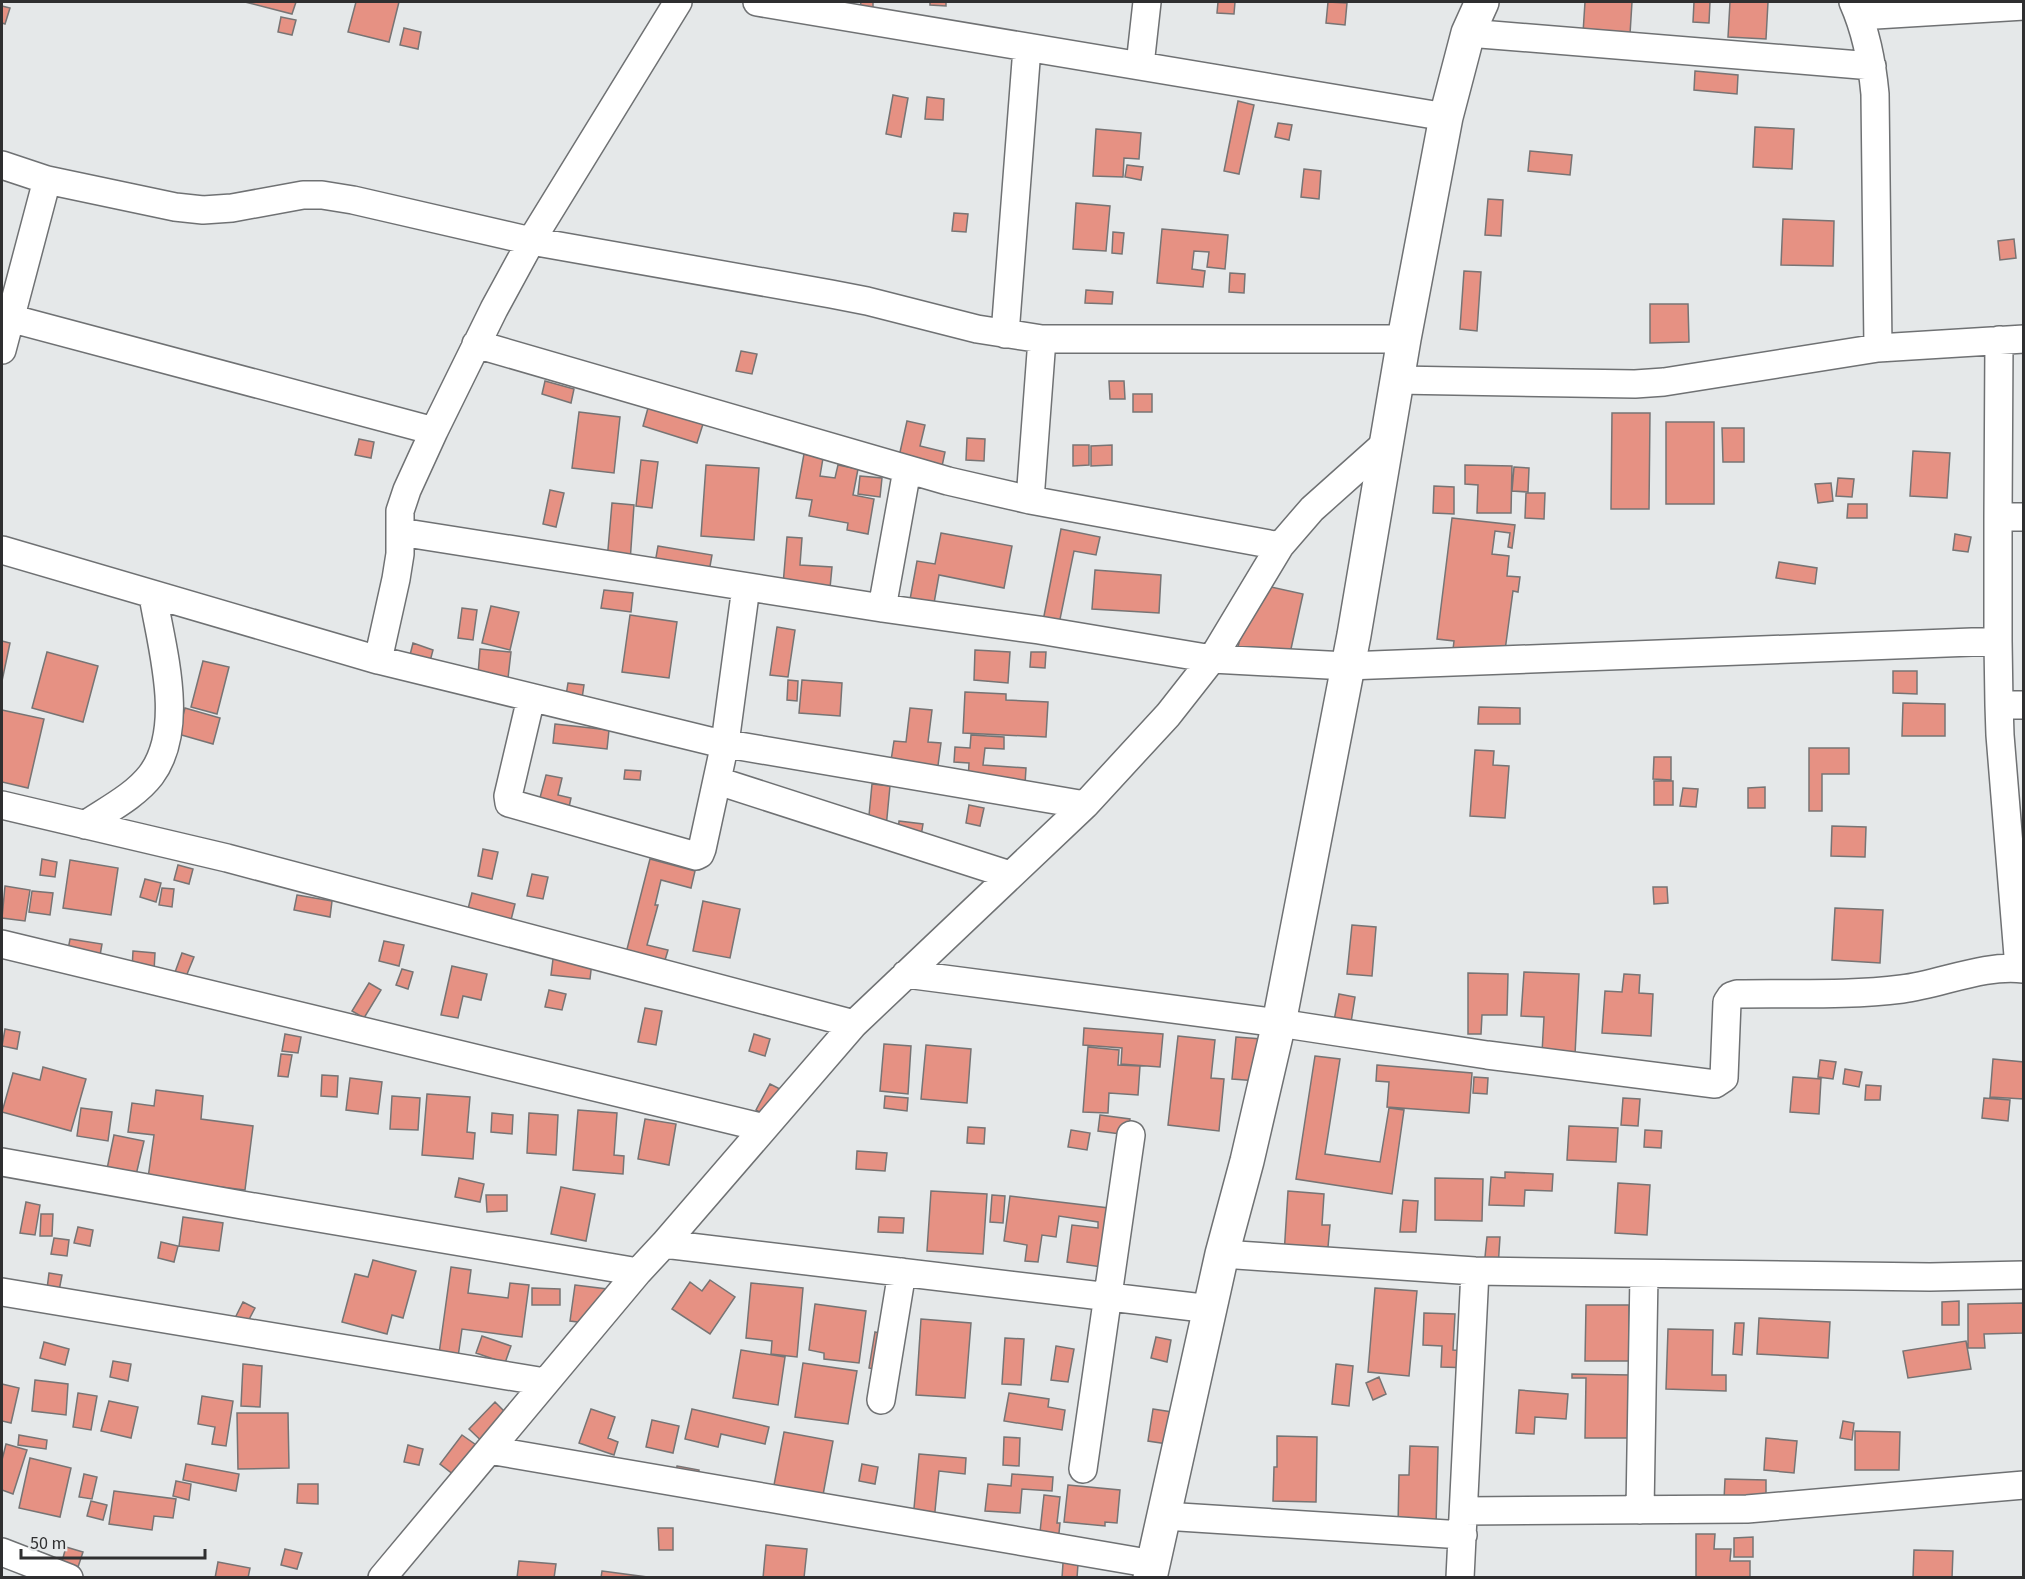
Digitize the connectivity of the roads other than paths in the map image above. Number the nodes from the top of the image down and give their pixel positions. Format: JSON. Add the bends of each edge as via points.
{"nodes":[{"id":1,"x":678,"y":2,"type":"edge"},
{"id":2,"x":757,"y":2,"type":"edge"},
{"id":3,"x":1147,"y":2,"type":"edge"},
{"id":4,"x":1482,"y":2,"type":"edge"},
{"id":5,"x":2024,"y":6,"type":"edge"},
{"id":6,"x":1856,"y":9,"type":"edge"},
{"id":7,"x":1468,"y":33,"type":"junction"},
{"id":8,"x":1027,"y":48,"type":"junction"},
{"id":9,"x":1140,"y":65,"type":"junction"},
{"id":10,"x":1872,"y":66,"type":"junction"},
{"id":11,"x":1446,"y":117,"type":"junction"},
{"id":12,"x":2,"y":165,"type":"edge"},
{"id":13,"x":47,"y":180,"type":"junction"},
{"id":14,"x":531,"y":242,"type":"junction"},
{"id":15,"x":6,"y":317,"type":"edge"},
{"id":16,"x":1005,"y":334,"type":"junction"},
{"id":17,"x":1042,"y":339,"type":"junction"},
{"id":18,"x":1404,"y":339,"type":"junction"},
{"id":19,"x":2011,"y":340,"type":"edge"},
{"id":20,"x":476,"y":344,"type":"junction"},
{"id":21,"x":1878,"y":348,"type":"junction"},
{"id":22,"x":2,"y":350,"type":"edge"},
{"id":23,"x":1397,"y":380,"type":"junction"},
{"id":24,"x":434,"y":431,"type":"junction"},
{"id":25,"x":1387,"y":442,"type":"junction"},
{"id":26,"x":907,"y":470,"type":"junction"},
{"id":27,"x":1030,"y":500,"type":"junction"},
{"id":28,"x":2011,"y":517,"type":"edge"},
{"id":29,"x":400,"y":532,"type":"junction"},
{"id":30,"x":1280,"y":546,"type":"junction"},
{"id":31,"x":2,"y":550,"type":"edge"},
{"id":32,"x":746,"y":587,"type":"junction"},
{"id":33,"x":153,"y":596,"type":"junction"},
{"id":34,"x":882,"y":608,"type":"junction"},
{"id":35,"x":1998,"y":641,"type":"junction"},
{"id":36,"x":1212,"y":659,"type":"junction"},
{"id":37,"x":378,"y":660,"type":"junction"},
{"id":38,"x":1347,"y":666,"type":"junction"},
{"id":39,"x":531,"y":698,"type":"junction"},
{"id":40,"x":2011,"y":705,"type":"edge"},
{"id":41,"x":725,"y":743,"type":"junction"},
{"id":42,"x":717,"y":782,"type":"junction"},
{"id":43,"x":2,"y":805,"type":"edge"},
{"id":44,"x":1085,"y":805,"type":"junction"},
{"id":45,"x":85,"y":825,"type":"junction"},
{"id":46,"x":1010,"y":875,"type":"junction"},
{"id":47,"x":2,"y":944,"type":"edge"},
{"id":48,"x":2021,"y":968,"type":"edge"},
{"id":49,"x":906,"y":974,"type":"junction"},
{"id":50,"x":1279,"y":1023,"type":"junction"},
{"id":51,"x":854,"y":1024,"type":"junction"},
{"id":52,"x":765,"y":1128,"type":"junction"},
{"id":53,"x":1131,"y":1135,"type":"dead end"},
{"id":54,"x":2,"y":1162,"type":"edge"},
{"id":55,"x":664,"y":1244,"type":"junction"},
{"id":56,"x":1222,"y":1254,"type":"junction"},
{"id":57,"x":1475,"y":1271,"type":"junction"},
{"id":58,"x":638,"y":1272,"type":"junction"},
{"id":59,"x":902,"y":1272,"type":"junction"},
{"id":60,"x":1644,"y":1274,"type":"junction"},
{"id":61,"x":2024,"y":1275,"type":"edge"},
{"id":62,"x":2,"y":1292,"type":"edge"},
{"id":63,"x":1109,"y":1297,"type":"junction"},
{"id":64,"x":1211,"y":1309,"type":"junction"},
{"id":65,"x":545,"y":1382,"type":"junction"},
{"id":66,"x":881,"y":1400,"type":"dead end"},
{"id":67,"x":489,"y":1450,"type":"junction"},
{"id":68,"x":1083,"y":1469,"type":"dead end"},
{"id":69,"x":2024,"y":1485,"type":"edge"},
{"id":70,"x":1640,"y":1510,"type":"junction"},
{"id":71,"x":1164,"y":1516,"type":"junction"},
{"id":72,"x":1463,"y":1523,"type":"junction"},
{"id":73,"x":2,"y":1552,"type":"edge"},
{"id":74,"x":1152,"y":1571,"type":"edge"},
{"id":75,"x":69,"y":1578,"type":"edge"},
{"id":76,"x":381,"y":1578,"type":"edge"},
{"id":77,"x":1460,"y":1578,"type":"edge"}],
"edges":[{"from":1,"to":14,"type":"street"},
{"from":2,"to":8,"type":"street"},
{"from":3,"to":9,"type":"street"},
{"from":4,"to":7,"type":"street"},
{"from":5,"to":6,"type":"street"},
{"from":6,"to":10,"type":"street"},
{"from":7,"to":10,"type":"street"},
{"from":7,"to":11,"type":"street"},
{"from":8,"to":9,"type":"street"},
{"from":8,"to":16,"type":"street"},
{"from":9,"to":11,"type":"street"},
{"from":10,"to":21,"type":"street"},
{"from":11,"to":18,"type":"street"},
{"from":12,"to":13,"type":"street"},
{"from":13,"to":14,"type":"street","via":[[203,210],[322,195]]},
{"from":13,"to":15,"type":"street"},
{"from":14,"to":16,"type":"street","via":[[849,297]]},
{"from":14,"to":20,"type":"street"},
{"from":15,"to":22,"type":"street"},
{"from":15,"to":24,"type":"street"},
{"from":16,"to":17,"type":"street"},
{"from":17,"to":18,"type":"street"},
{"from":17,"to":27,"type":"street"},
{"from":18,"to":23,"type":"street"},
{"from":19,"to":21,"type":"street"},
{"from":19,"to":28,"type":"street"},
{"from":20,"to":24,"type":"street"},
{"from":20,"to":26,"type":"street"},
{"from":21,"to":23,"type":"street","via":[[1635,384]]},
{"from":23,"to":25,"type":"street"},
{"from":24,"to":29,"type":"street","via":[[407,490],[400,511]]},
{"from":25,"to":30,"type":"street","via":[[1312,509]]},
{"from":25,"to":38,"type":"street"},
{"from":26,"to":27,"type":"street"},
{"from":26,"to":34,"type":"street"},
{"from":27,"to":30,"type":"street"},
{"from":28,"to":35,"type":"street"},
{"from":29,"to":32,"type":"street"},
{"from":29,"to":37,"type":"street","via":[[396,579]]},
{"from":30,"to":36,"type":"street"},
{"from":31,"to":33,"type":"street"},
{"from":32,"to":34,"type":"street"},
{"from":32,"to":41,"type":"street"},
{"from":33,"to":37,"type":"street"},
{"from":33,"to":45,"type":"street","via":[[170,710],[163,754],[150,776],[131,794]]},
{"from":34,"to":36,"type":"street"},
{"from":35,"to":38,"type":"street"},
{"from":35,"to":40,"type":"street"},
{"from":36,"to":38,"type":"street"},
{"from":36,"to":44,"type":"street","via":[[1168,715]]},
{"from":37,"to":39,"type":"street"},
{"from":38,"to":50,"type":"street"},
{"from":39,"to":41,"type":"street"},
{"from":39,"to":42,"type":"street","via":[[508,796],[513,805],[696,856],[702,849]]},
{"from":40,"to":48,"type":"street","via":[[2000,735]]},
{"from":41,"to":42,"type":"street"},
{"from":41,"to":44,"type":"street"},
{"from":42,"to":46,"type":"street"},
{"from":43,"to":45,"type":"street"},
{"from":44,"to":46,"type":"street"},
{"from":45,"to":51,"type":"street","via":[[227,858]]},
{"from":46,"to":49,"type":"street"},
{"from":47,"to":52,"type":"street"},
{"from":48,"to":50,"type":"street","via":[[1880,992],[1731,996],[1727,1002],[1724,1078],[1715,1084]]},
{"from":49,"to":50,"type":"street"},
{"from":49,"to":51,"type":"street"},
{"from":50,"to":56,"type":"street"},
{"from":51,"to":52,"type":"street"},
{"from":52,"to":55,"type":"street"},
{"from":53,"to":63,"type":"street"},
{"from":54,"to":58,"type":"street"},
{"from":55,"to":58,"type":"street"},
{"from":55,"to":59,"type":"street"},
{"from":56,"to":57,"type":"street"},
{"from":56,"to":64,"type":"street"},
{"from":57,"to":60,"type":"street"},
{"from":57,"to":72,"type":"street"},
{"from":58,"to":65,"type":"street"},
{"from":59,"to":63,"type":"street"},
{"from":59,"to":66,"type":"street"},
{"from":60,"to":61,"type":"street"},
{"from":60,"to":70,"type":"street"},
{"from":62,"to":65,"type":"street"},
{"from":63,"to":64,"type":"street"},
{"from":63,"to":68,"type":"street"},
{"from":64,"to":71,"type":"street"},
{"from":65,"to":67,"type":"street"},
{"from":67,"to":74,"type":"street"},
{"from":67,"to":76,"type":"street"},
{"from":69,"to":70,"type":"street","via":[[1783,1507]]},
{"from":70,"to":72,"type":"street"},
{"from":71,"to":72,"type":"street"},
{"from":71,"to":74,"type":"street"},
{"from":72,"to":77,"type":"street"},
{"from":73,"to":75,"type":"street"}]}
